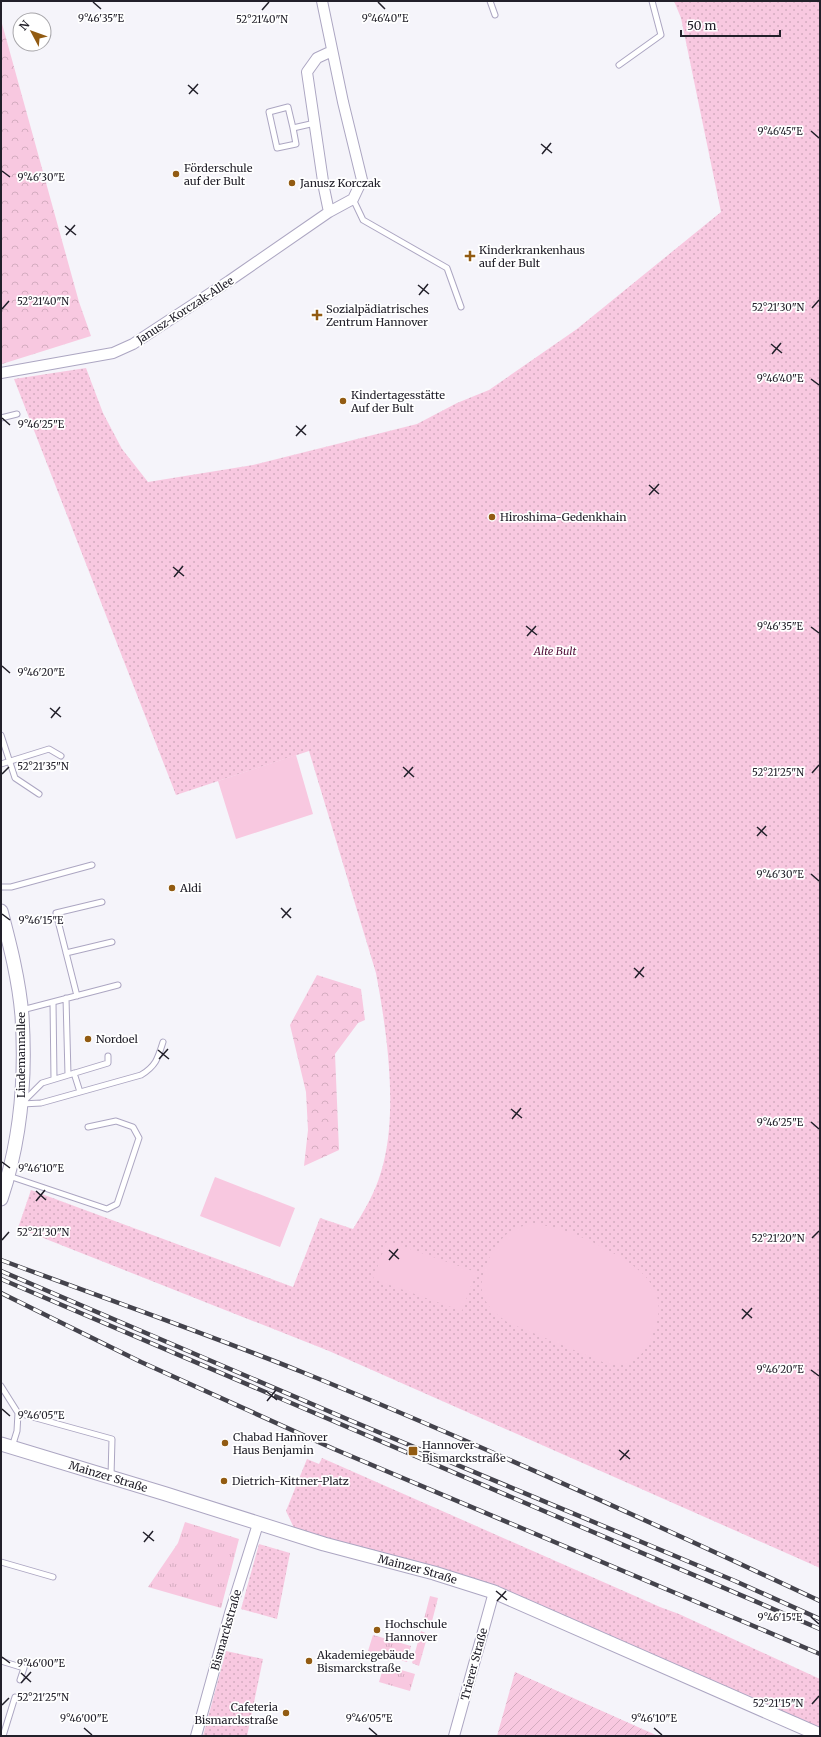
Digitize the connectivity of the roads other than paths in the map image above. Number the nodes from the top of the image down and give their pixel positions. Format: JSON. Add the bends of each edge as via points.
{"nodes":[{"id":1,"x":322,"y":1,"type":"edge"},
{"id":2,"x":490,"y":1,"type":"edge"},
{"id":3,"x":652,"y":1,"type":"edge"},
{"id":4,"x":495,"y":15,"type":"dead end"},
{"id":5,"x":332,"y":51,"type":"junction"},
{"id":6,"x":619,"y":65,"type":"dead end"},
{"id":7,"x":315,"y":123,"type":"junction"},
{"id":8,"x":293,"y":128,"type":"junction"},
{"id":9,"x":353,"y":199,"type":"junction"},
{"id":10,"x":329,"y":212,"type":"junction"},
{"id":11,"x":460,"y":307,"type":"dead end"},
{"id":12,"x":1,"y":373,"type":"edge"},
{"id":13,"x":17,"y":414,"type":"dead end"},
{"id":14,"x":1,"y":418,"type":"edge"},
{"id":15,"x":1,"y":735,"type":"edge"},
{"id":16,"x":61,"y":756,"type":"dead end"},
{"id":17,"x":10,"y":761,"type":"junction"},
{"id":18,"x":1,"y":764,"type":"edge"},
{"id":19,"x":39,"y":794,"type":"dead end"},
{"id":20,"x":92,"y":865,"type":"dead end"},
{"id":21,"x":1,"y":887,"type":"edge"},
{"id":22,"x":102,"y":902,"type":"dead end"},
{"id":23,"x":1,"y":911,"type":"edge"},
{"id":24,"x":112,"y":942,"type":"dead end"},
{"id":25,"x":66,"y":954,"type":"junction"},
{"id":26,"x":118,"y":985,"type":"dead end"},
{"id":27,"x":77,"y":996,"type":"junction"},
{"id":28,"x":66,"y":998,"type":"junction"},
{"id":29,"x":53,"y":1002,"type":"junction"},
{"id":30,"x":21,"y":1010,"type":"junction"},
{"id":31,"x":163,"y":1042,"type":"dead end"},
{"id":32,"x":108,"y":1056,"type":"dead end"},
{"id":33,"x":74,"y":1073,"type":"junction"},
{"id":34,"x":68,"y":1075,"type":"junction"},
{"id":35,"x":54,"y":1079,"type":"junction"},
{"id":36,"x":80,"y":1092,"type":"junction"},
{"id":37,"x":21,"y":1104,"type":"junction"},
{"id":38,"x":88,"y":1126,"type":"dead end"},
{"id":39,"x":9,"y":1176,"type":"junction"},
{"id":40,"x":1,"y":1199,"type":"edge"},
{"id":41,"x":1,"y":1386,"type":"edge"},
{"id":42,"x":18,"y":1413,"type":"junction"},
{"id":43,"x":6,"y":1446,"type":"edge"},
{"id":44,"x":111,"y":1477,"type":"junction"},
{"id":45,"x":258,"y":1524,"type":"junction"},
{"id":46,"x":1,"y":1562,"type":"edge"},
{"id":47,"x":53,"y":1576,"type":"dead end"},
{"id":48,"x":494,"y":1592,"type":"junction"},
{"id":49,"x":1,"y":1661,"type":"edge"},
{"id":50,"x":20,"y":1680,"type":"dead end"},
{"id":51,"x":15,"y":1697,"type":"dead end"},
{"id":52,"x":820,"y":1735,"type":"edge"},
{"id":53,"x":3,"y":1736,"type":"edge"},
{"id":54,"x":196,"y":1736,"type":"edge"},
{"id":55,"x":454,"y":1736,"type":"edge"}],
"edges":[{"from":1,"to":5,"type":"street"},
{"from":2,"to":4,"type":"lane"},
{"from":3,"to":6,"type":"lane","via":[[661,35]]},
{"from":5,"to":7,"type":"street","via":[[317,58],[307,72]]},
{"from":5,"to":9,"type":"street","via":[[362,180]]},
{"from":7,"to":8,"type":"lane"},
{"from":7,"to":10,"type":"street"},
{"from":8,"to":8,"type":"lane","via":[[288,107],[269,112],[278,148],[296,144]]},
{"from":9,"to":10,"type":"street","name":"Janusz-Korczak-Allee"},
{"from":9,"to":11,"type":"lane","via":[[363,220],[447,268]]},
{"from":10,"to":12,"type":"street","name":"Janusz-Korczak-Allee","via":[[133,344],[113,353]]},
{"from":13,"to":14,"type":"lane"},
{"from":15,"to":17,"type":"lane"},
{"from":16,"to":17,"type":"lane","via":[[49,749]]},
{"from":17,"to":18,"type":"lane"},
{"from":17,"to":19,"type":"lane","via":[[15,778]]},
{"from":20,"to":21,"type":"lane","via":[[10,887]]},
{"from":22,"to":25,"type":"lane","via":[[56,913]]},
{"from":23,"to":30,"type":"street","name":"Lindemannallee","via":[[16,972]]},
{"from":24,"to":25,"type":"lane"},
{"from":25,"to":27,"type":"lane"},
{"from":26,"to":27,"type":"lane"},
{"from":27,"to":28,"type":"lane"},
{"from":28,"to":29,"type":"lane"},
{"from":28,"to":34,"type":"lane"},
{"from":29,"to":30,"type":"lane"},
{"from":29,"to":35,"type":"lane"},
{"from":30,"to":37,"type":"street","name":"Lindemannallee"},
{"from":31,"to":36,"type":"lane","via":[[152,1068],[141,1075]]},
{"from":32,"to":33,"type":"lane","via":[[108,1063]]},
{"from":33,"to":34,"type":"lane"},
{"from":33,"to":36,"type":"lane"},
{"from":34,"to":35,"type":"lane"},
{"from":35,"to":37,"type":"lane","via":[[42,1083]]},
{"from":36,"to":37,"type":"lane","via":[[41,1103]]},
{"from":37,"to":39,"type":"street","name":"Lindemannallee"},
{"from":38,"to":39,"type":"lane","via":[[116,1121],[133,1127],[139,1138],[117,1204],[107,1209]]},
{"from":39,"to":40,"type":"street","name":"Lindemannallee"},
{"from":41,"to":42,"type":"lane"},
{"from":42,"to":43,"type":"lane","via":[[17,1431]]},
{"from":42,"to":44,"type":"lane","via":[[112,1439]]},
{"from":43,"to":44,"type":"street","name":"Mainzer Straße"},
{"from":44,"to":45,"type":"street","name":"Mainzer Straße"},
{"from":45,"to":48,"type":"street","name":"Mainzer Straße"},
{"from":45,"to":54,"type":"street","name":"Bismarckstraße"},
{"from":46,"to":47,"type":"lane"},
{"from":48,"to":52,"type":"street","name":"Mainzer Straße"},
{"from":48,"to":55,"type":"street","name":"Trierer Straße"},
{"from":49,"to":50,"type":"lane","via":[[24,1668]]},
{"from":51,"to":53,"type":"lane"}]}
